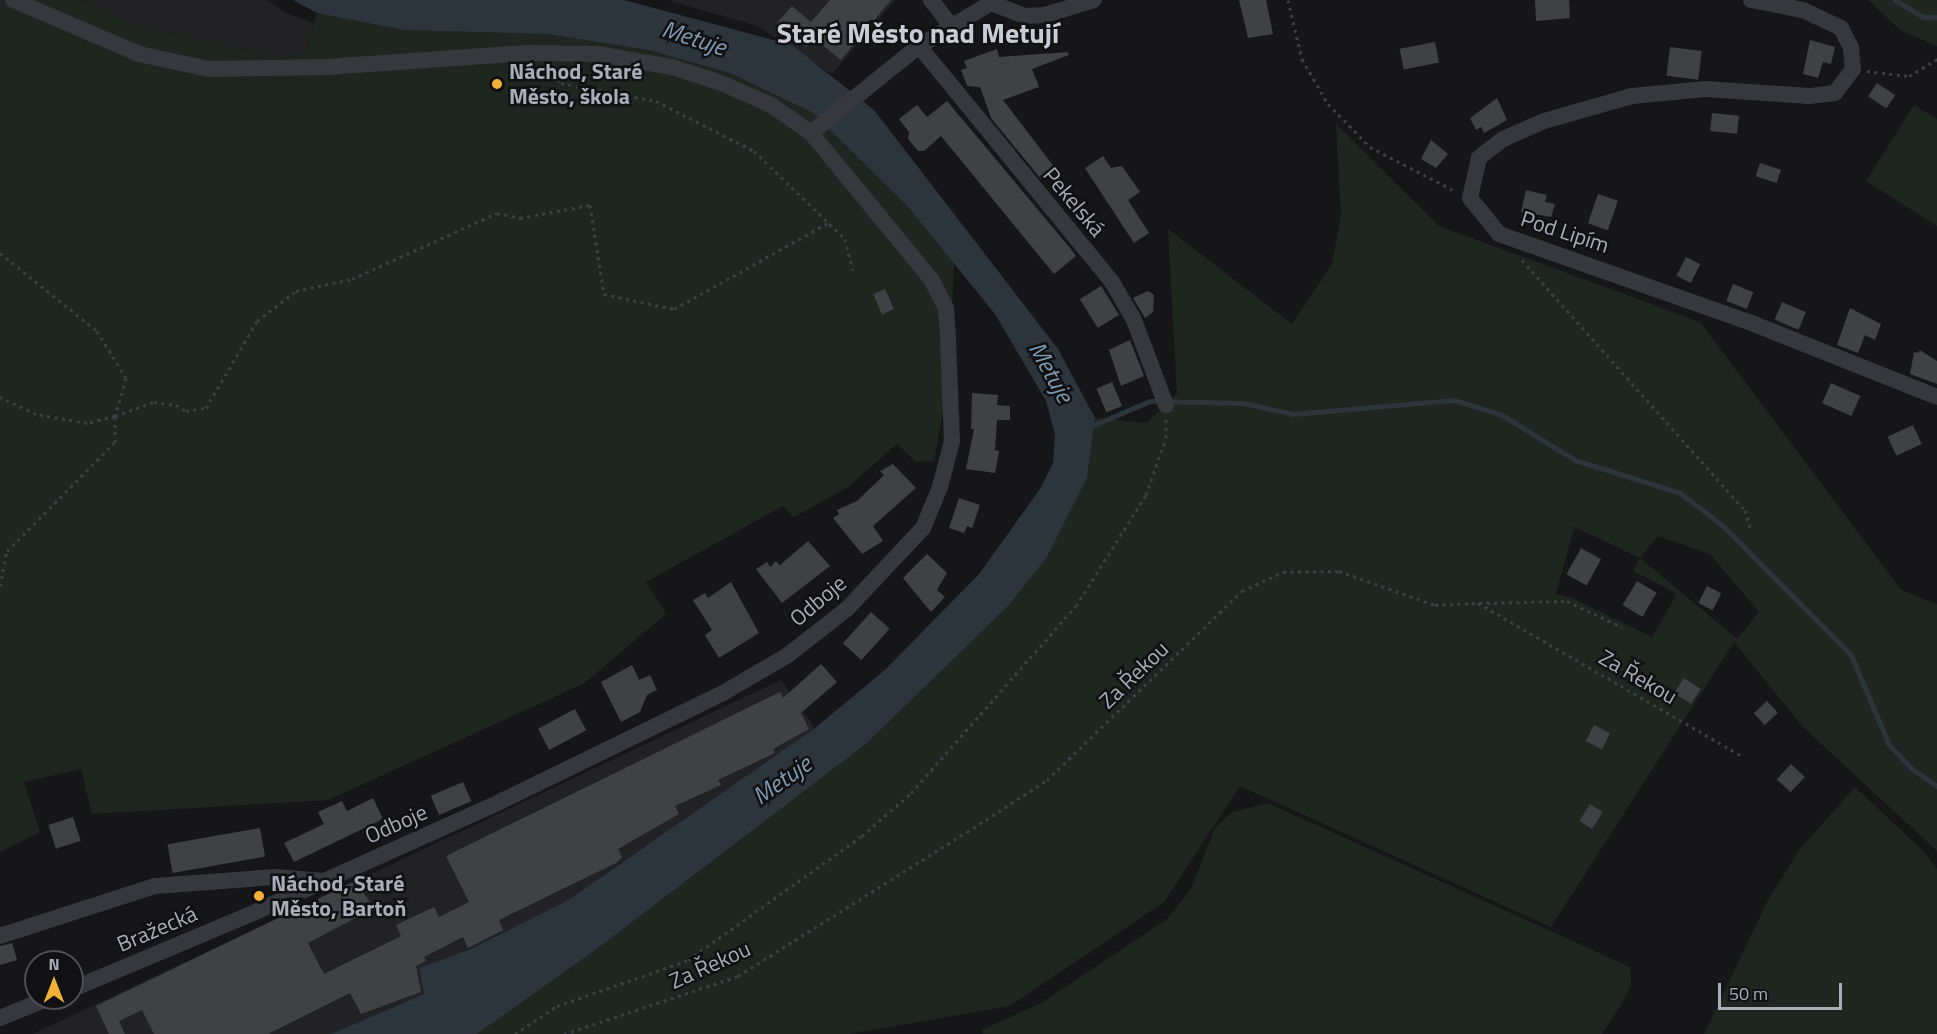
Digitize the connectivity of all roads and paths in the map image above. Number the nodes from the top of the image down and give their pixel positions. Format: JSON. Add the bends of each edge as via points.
{"nodes":[{"id":1,"x":13,"y":0,"type":"edge"},
{"id":2,"x":931,"y":0,"type":"edge"},
{"id":3,"x":1094,"y":0,"type":"edge"},
{"id":4,"x":1288,"y":0,"type":"edge"},
{"id":5,"x":1751,"y":0,"type":"edge"},
{"id":6,"x":993,"y":2,"type":"edge"},
{"id":7,"x":951,"y":26,"type":"junction"},
{"id":8,"x":919,"y":46,"type":"junction"},
{"id":9,"x":527,"y":53,"type":"junction"},
{"id":10,"x":1937,"y":60,"type":"edge"},
{"id":11,"x":1853,"y":69,"type":"junction"},
{"id":12,"x":816,"y":129,"type":"junction"},
{"id":13,"x":1470,"y":198,"type":"junction"},
{"id":14,"x":828,"y":222,"type":"junction"},
{"id":15,"x":1499,"y":234,"type":"junction"},
{"id":16,"x":0,"y":253,"type":"edge"},
{"id":17,"x":853,"y":270,"type":"dead end"},
{"id":18,"x":0,"y":397,"type":"edge"},
{"id":19,"x":1937,"y":397,"type":"edge"},
{"id":20,"x":1166,"y":405,"type":"joint"},
{"id":21,"x":115,"y":417,"type":"junction"},
{"id":22,"x":1751,"y":531,"type":"dead end"},
{"id":23,"x":0,"y":586,"type":"edge"},
{"id":24,"x":1478,"y":603,"type":"junction"},
{"id":25,"x":1622,"y":627,"type":"dead end"},
{"id":26,"x":1740,"y":756,"type":"dead end"},
{"id":27,"x":325,"y":881,"type":"junction"},
{"id":28,"x":258,"y":911,"type":"joint"},
{"id":29,"x":0,"y":936,"type":"edge"},
{"id":30,"x":84,"y":983,"type":"edge"},
{"id":31,"x":24,"y":1008,"type":"edge"},
{"id":32,"x":0,"y":1018,"type":"edge"},
{"id":33,"x":515,"y":1034,"type":"edge"},
{"id":34,"x":564,"y":1034,"type":"edge"}],
"edges":[{"from":1,"to":9,"type":"street","name":"Odboje","via":[[139,54],[209,69],[326,68]]},
{"from":2,"to":7,"type":"street"},
{"from":3,"to":6,"type":"street","via":[[1045,15],[1025,16]]},
{"from":4,"to":13,"type":"path","via":[[1302,59],[1328,104],[1370,147]]},
{"from":5,"to":11,"type":"street","via":[[1803,10],[1841,28],[1851,48]]},
{"from":6,"to":7,"type":"street"},
{"from":7,"to":8,"type":"street"},
{"from":8,"to":12,"type":"street"},
{"from":8,"to":20,"type":"street","name":"Pekelská","via":[[1112,282],[1134,320]]},
{"from":9,"to":12,"type":"street","name":"Odboje","via":[[598,54],[672,67],[771,105]]},
{"from":9,"to":14,"type":"path","via":[[561,83],[656,101],[754,151]]},
{"from":10,"to":11,"type":"path","via":[[1909,76]]},
{"from":11,"to":13,"type":"street","via":[[1834,93],[1809,96],[1705,89],[1632,96],[1544,121],[1503,140],[1479,158]]},
{"from":12,"to":27,"type":"street","name":"Odboje","via":[[931,279],[946,308],[952,441],[940,487],[923,528],[848,609],[788,655],[723,693],[500,802]]},
{"from":13,"to":15,"type":"street","name":"Pod Lipím"},
{"from":14,"to":17,"type":"path","via":[[845,239]]},
{"from":14,"to":21,"type":"path","via":[[674,309],[604,294],[590,205],[520,218],[497,213],[352,279],[296,291],[258,321],[206,408],[196,412],[154,402]]},
{"from":15,"to":19,"type":"street","name":"Pod Lipím","via":[[1733,316]]},
{"from":15,"to":22,"type":"path","via":[[1745,510]]},
{"from":16,"to":21,"type":"path","via":[[97,332],[126,378]]},
{"from":18,"to":21,"type":"path","via":[[36,414],[87,423]]},
{"from":20,"to":33,"type":"path","via":[[1166,438],[1146,495],[1076,606],[911,793],[862,836],[688,960],[557,1006]]},
{"from":21,"to":23,"type":"path","via":[[115,442],[7,551]]},
{"from":24,"to":25,"type":"path","via":[[1567,601]]},
{"from":24,"to":26,"type":"path","name":"Za Řekou"},
{"from":24,"to":34,"type":"path","name":"Za Řekou","via":[[1435,605],[1339,571],[1283,572],[1242,591],[1047,780],[738,976]]},
{"from":27,"to":28,"type":"street","name":"Odboje"},
{"from":27,"to":29,"type":"street","name":"Odboje","via":[[275,877],[155,886]]},
{"from":28,"to":30,"type":"street","name":"Bražecká"},
{"from":31,"to":32,"type":"street"}]}
